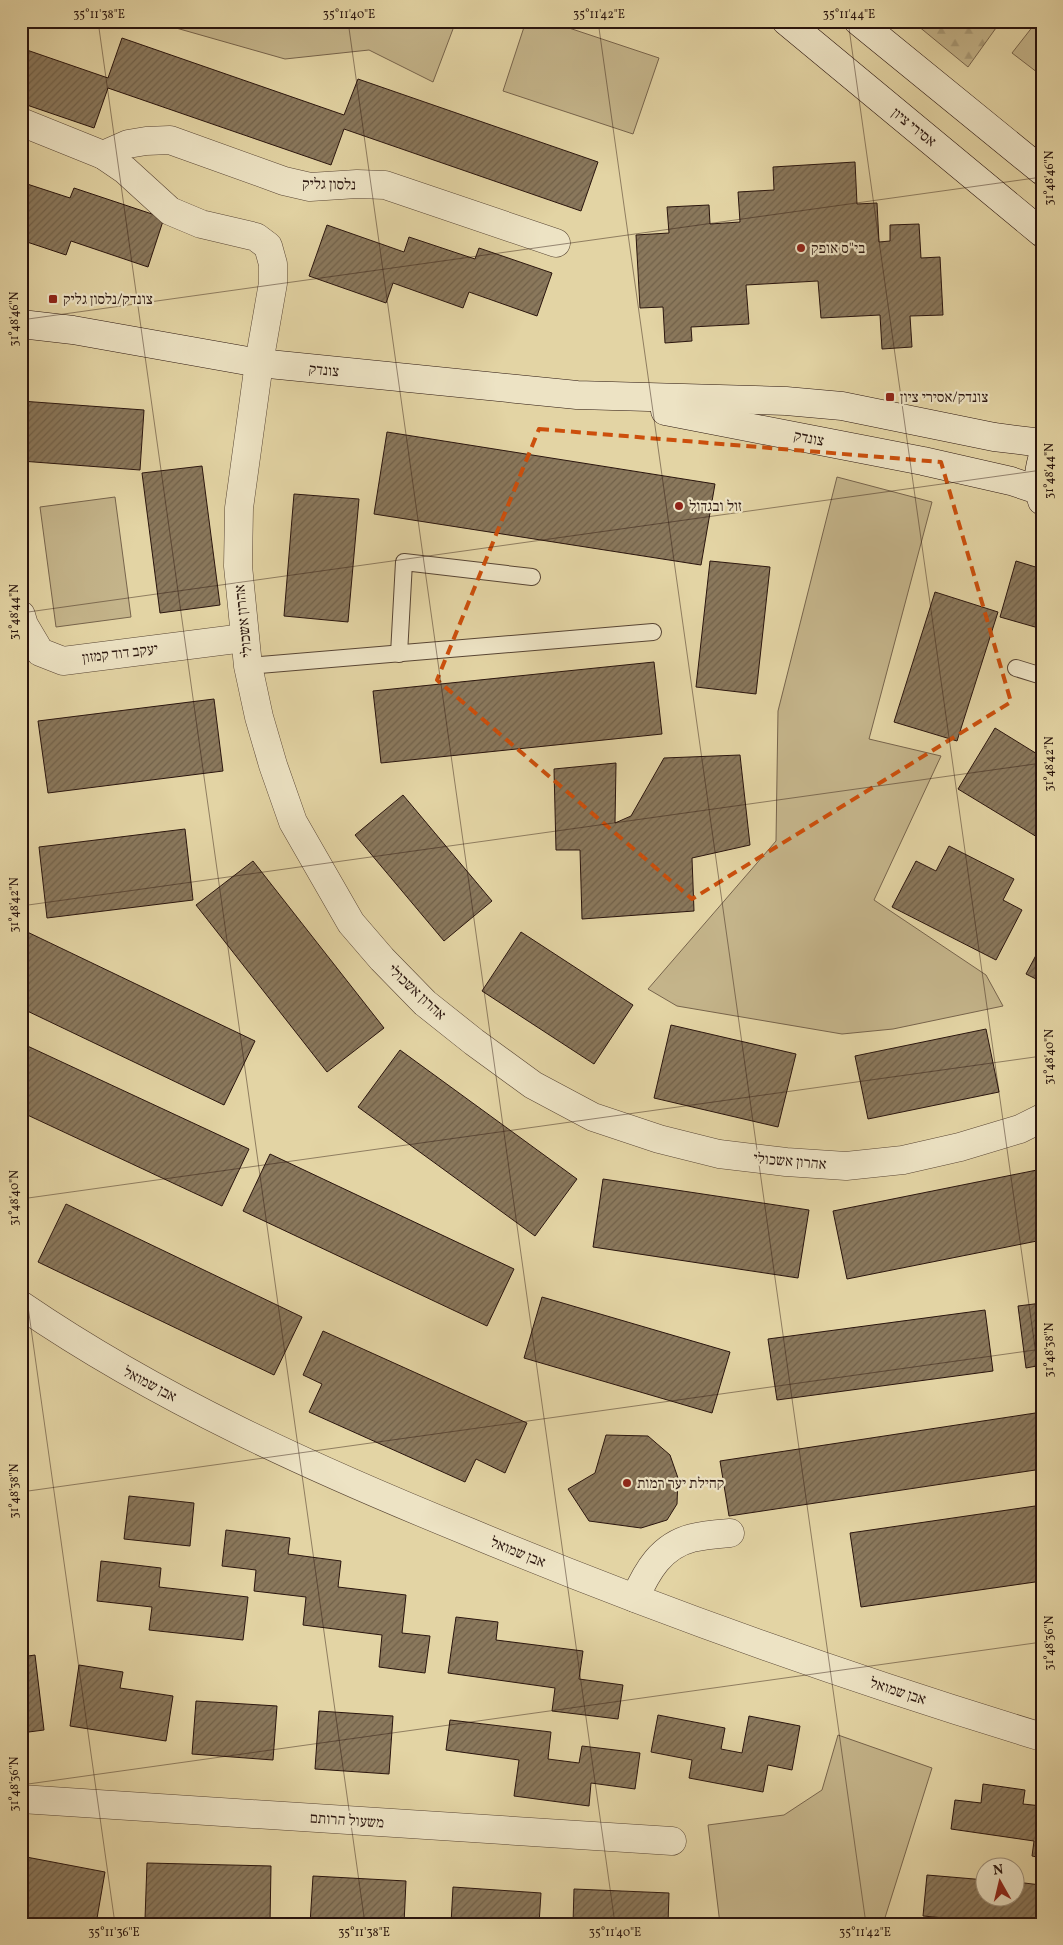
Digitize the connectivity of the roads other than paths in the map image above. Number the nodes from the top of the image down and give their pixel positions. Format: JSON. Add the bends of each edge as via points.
{"nodes":[{"id":1,"x":786,"y":21,"type":"edge"},
{"id":2,"x":858,"y":21,"type":"edge"},
{"id":3,"x":21,"y":122,"type":"edge"},
{"id":4,"x":103,"y":155,"type":"junction"},
{"id":5,"x":1042,"y":171,"type":"edge"},
{"id":6,"x":1042,"y":233,"type":"edge"},
{"id":7,"x":556,"y":243,"type":"dead end"},
{"id":8,"x":21,"y":311,"type":"edge"},
{"id":9,"x":21,"y":324,"type":"edge"},
{"id":10,"x":73,"y":330,"type":"junction"},
{"id":11,"x":259,"y":363,"type":"junction"},
{"id":12,"x":577,"y":395,"type":"junction"},
{"id":13,"x":1042,"y":424,"type":"edge"},
{"id":14,"x":994,"y":437,"type":"junction"},
{"id":15,"x":1042,"y":443,"type":"edge"},
{"id":16,"x":1042,"y":458,"type":"edge"},
{"id":17,"x":1040,"y":496,"type":"edge"},
{"id":18,"x":532,"y":578,"type":"dead end"},
{"id":19,"x":21,"y":614,"type":"edge"},
{"id":20,"x":653,"y":632,"type":"dead end"},
{"id":21,"x":244,"y":638,"type":"junction"},
{"id":22,"x":399,"y":654,"type":"junction"},
{"id":23,"x":248,"y":666,"type":"junction"},
{"id":24,"x":1016,"y":668,"type":"dead end"},
{"id":25,"x":1042,"y":676,"type":"edge"},
{"id":26,"x":1042,"y":1118,"type":"edge"},
{"id":27,"x":21,"y":1305,"type":"edge"},
{"id":28,"x":730,"y":1533,"type":"dead end"},
{"id":29,"x":635,"y":1598,"type":"junction"},
{"id":30,"x":1042,"y":1737,"type":"edge"},
{"id":31,"x":21,"y":1798,"type":"edge"},
{"id":32,"x":672,"y":1841,"type":"dead end"}],
"edges":[{"from":1,"to":6,"type":"street","name":"אסירי ציון"},
{"from":2,"to":5,"type":"street"},
{"from":3,"to":4,"type":"street"},
{"from":4,"to":7,"type":"street","name":"נלסון גליק","via":[[128,144],[170,140],[284,181],[310,187],[385,185]]},
{"from":4,"to":11,"type":"street","via":[[125,170],[170,211],[201,224],[256,237],[268,246],[273,282]]},
{"from":8,"to":10,"type":"street","name":"צונדק"},
{"from":9,"to":10,"type":"street","name":"צונדק"},
{"from":10,"to":11,"type":"street","name":"צונדק"},
{"from":11,"to":12,"type":"street","name":"צונדק"},
{"from":11,"to":21,"type":"street","name":"אהרון אשכולי","via":[[239,508],[238,566]]},
{"from":12,"to":14,"type":"street","name":"צונדק","via":[[786,401],[842,406]]},
{"from":12,"to":17,"type":"street","name":"צונדק","via":[[923,461],[1010,481]]},
{"from":13,"to":14,"type":"street"},
{"from":14,"to":15,"type":"street","name":"צונדק"},
{"from":16,"to":17,"type":"street","via":[[1038,474]]},
{"from":18,"to":22,"type":"lane","via":[[404,562]]},
{"from":19,"to":21,"type":"street","name":"יעקב דוד קמזון","via":[[40,652],[63,661]]},
{"from":20,"to":22,"type":"lane"},
{"from":21,"to":23,"type":"street","name":"אהרון אשכולי"},
{"from":22,"to":23,"type":"lane"},
{"from":23,"to":26,"type":"street","name":"אהרון אשכולי","via":[[268,749],[293,822],[351,922],[425,1003],[533,1085],[593,1117],[659,1139],[719,1154],[846,1166],[903,1160],[960,1147],[1020,1129]]},
{"from":24,"to":25,"type":"lane"},
{"from":27,"to":29,"type":"street","name":"אבן שמואל","via":[[100,1357],[239,1431],[370,1492]]},
{"from":28,"to":29,"type":"street","via":[[691,1538],[664,1552],[646,1572]]},
{"from":29,"to":30,"type":"street","name":"אבן שמואל","via":[[746,1640]]},
{"from":31,"to":32,"type":"street","name":"משעול הרותם"}]}
